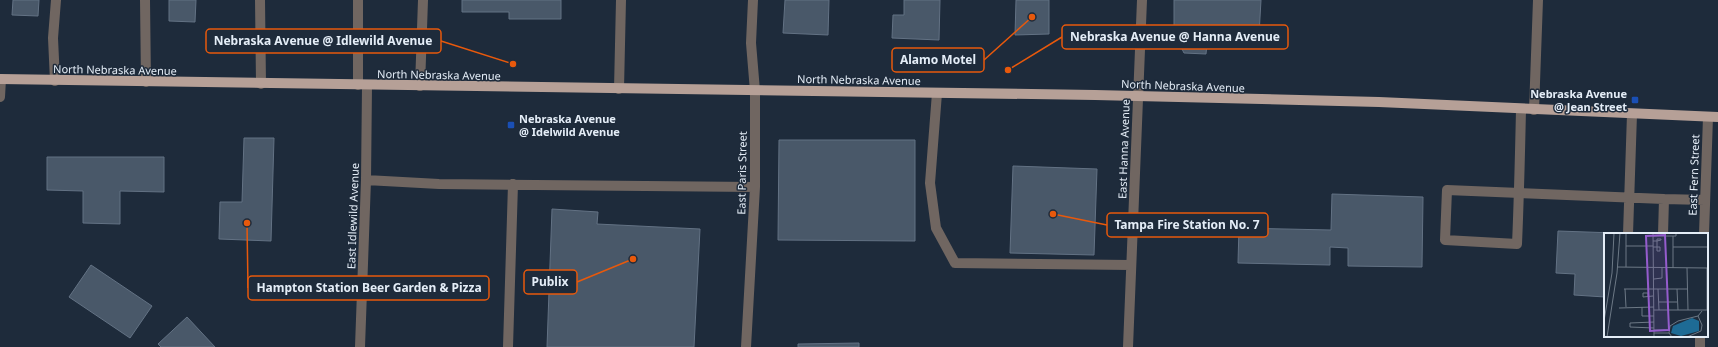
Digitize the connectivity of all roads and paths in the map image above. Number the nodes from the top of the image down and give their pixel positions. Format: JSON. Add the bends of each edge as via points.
{"nodes":[{"id":1,"x":56,"y":0,"type":"edge"},
{"id":2,"x":145,"y":0,"type":"edge"},
{"id":3,"x":260,"y":0,"type":"edge"},
{"id":4,"x":358,"y":0,"type":"edge"},
{"id":5,"x":423,"y":0,"type":"edge"},
{"id":6,"x":621,"y":0,"type":"edge"},
{"id":7,"x":753,"y":0,"type":"edge"},
{"id":8,"x":1142,"y":0,"type":"edge"},
{"id":9,"x":1538,"y":0,"type":"edge"},
{"id":10,"x":1,"y":79,"type":"edge"},
{"id":11,"x":55,"y":81,"type":"junction"},
{"id":12,"x":146,"y":82,"type":"junction"},
{"id":13,"x":261,"y":84,"type":"junction"},
{"id":14,"x":363,"y":86,"type":"junction"},
{"id":15,"x":420,"y":86,"type":"junction"},
{"id":16,"x":619,"y":89,"type":"junction"},
{"id":17,"x":756,"y":91,"type":"junction"},
{"id":18,"x":937,"y":93,"type":"junction"},
{"id":19,"x":1138,"y":96,"type":"junction"},
{"id":20,"x":0,"y":98,"type":"edge"},
{"id":21,"x":1521,"y":110,"type":"junction"},
{"id":22,"x":1534,"y":110,"type":"junction"},
{"id":23,"x":1632,"y":114,"type":"junction"},
{"id":24,"x":1713,"y":117,"type":"edge"},
{"id":25,"x":366,"y":180,"type":"junction"},
{"id":26,"x":513,"y":184,"type":"junction"},
{"id":27,"x":755,"y":187,"type":"junction"},
{"id":28,"x":1519,"y":193,"type":"junction"},
{"id":29,"x":1629,"y":197,"type":"junction"},
{"id":30,"x":1664,"y":199,"type":"junction"},
{"id":31,"x":1705,"y":200,"type":"junction"},
{"id":32,"x":1628,"y":233,"type":"edge"},
{"id":33,"x":1663,"y":233,"type":"edge"},
{"id":34,"x":1704,"y":233,"type":"edge"},
{"id":35,"x":1131,"y":265,"type":"junction"},
{"id":36,"x":360,"y":347,"type":"edge"},
{"id":37,"x":508,"y":347,"type":"edge"},
{"id":38,"x":746,"y":347,"type":"edge"},
{"id":39,"x":1128,"y":347,"type":"edge"}],
"edges":[{"from":1,"to":11,"type":"street"},
{"from":2,"to":12,"type":"street"},
{"from":3,"to":13,"type":"street"},
{"from":4,"to":14,"type":"street","name":"East Idlewild Avenue"},
{"from":5,"to":15,"type":"street"},
{"from":6,"to":16,"type":"street"},
{"from":7,"to":17,"type":"street","name":"East Paris Street","via":[[751,43]]},
{"from":8,"to":19,"type":"street","name":"East Hanna Avenue"},
{"from":9,"to":22,"type":"street"},
{"from":10,"to":11,"type":"main road","name":"North Nebraska Avenue"},
{"from":10,"to":20,"type":"street"},
{"from":11,"to":12,"type":"main road","name":"North Nebraska Avenue"},
{"from":12,"to":13,"type":"main road","name":"North Nebraska Avenue"},
{"from":13,"to":14,"type":"main road","name":"North Nebraska Avenue"},
{"from":14,"to":15,"type":"main road","name":"North Nebraska Avenue"},
{"from":14,"to":25,"type":"street","name":"East Idlewild Avenue"},
{"from":15,"to":16,"type":"main road","name":"North Nebraska Avenue"},
{"from":16,"to":17,"type":"main road","name":"North Nebraska Avenue"},
{"from":17,"to":18,"type":"main road","name":"North Nebraska Avenue"},
{"from":17,"to":27,"type":"street","name":"East Paris Street"},
{"from":18,"to":19,"type":"main road","name":"North Nebraska Avenue"},
{"from":18,"to":35,"type":"street","via":[[930,183],[936,228],[955,263]]},
{"from":19,"to":21,"type":"main road","name":"North Nebraska Avenue","via":[[1379,102]]},
{"from":19,"to":35,"type":"street","name":"East Hanna Avenue"},
{"from":21,"to":22,"type":"main road","name":"North Nebraska Avenue"},
{"from":21,"to":28,"type":"street"},
{"from":22,"to":23,"type":"main road","name":"North Nebraska Avenue"},
{"from":23,"to":24,"type":"main road","name":"North Nebraska Avenue"},
{"from":23,"to":29,"type":"street"},
{"from":24,"to":31,"type":"street","name":"East Fern Street"},
{"from":25,"to":26,"type":"street","via":[[439,184]]},
{"from":25,"to":36,"type":"street","name":"East Idlewild Avenue"},
{"from":26,"to":27,"type":"street"},
{"from":26,"to":37,"type":"street"},
{"from":27,"to":38,"type":"street","name":"East Paris Street"},
{"from":28,"to":28,"type":"street","via":[[1447,190],[1445,240],[1517,244]]},
{"from":28,"to":29,"type":"street"},
{"from":29,"to":30,"type":"street"},
{"from":29,"to":32,"type":"street"},
{"from":30,"to":31,"type":"street"},
{"from":30,"to":33,"type":"street"},
{"from":31,"to":34,"type":"street","name":"East Fern Street"},
{"from":35,"to":39,"type":"street","name":"East Hanna Avenue"}]}
